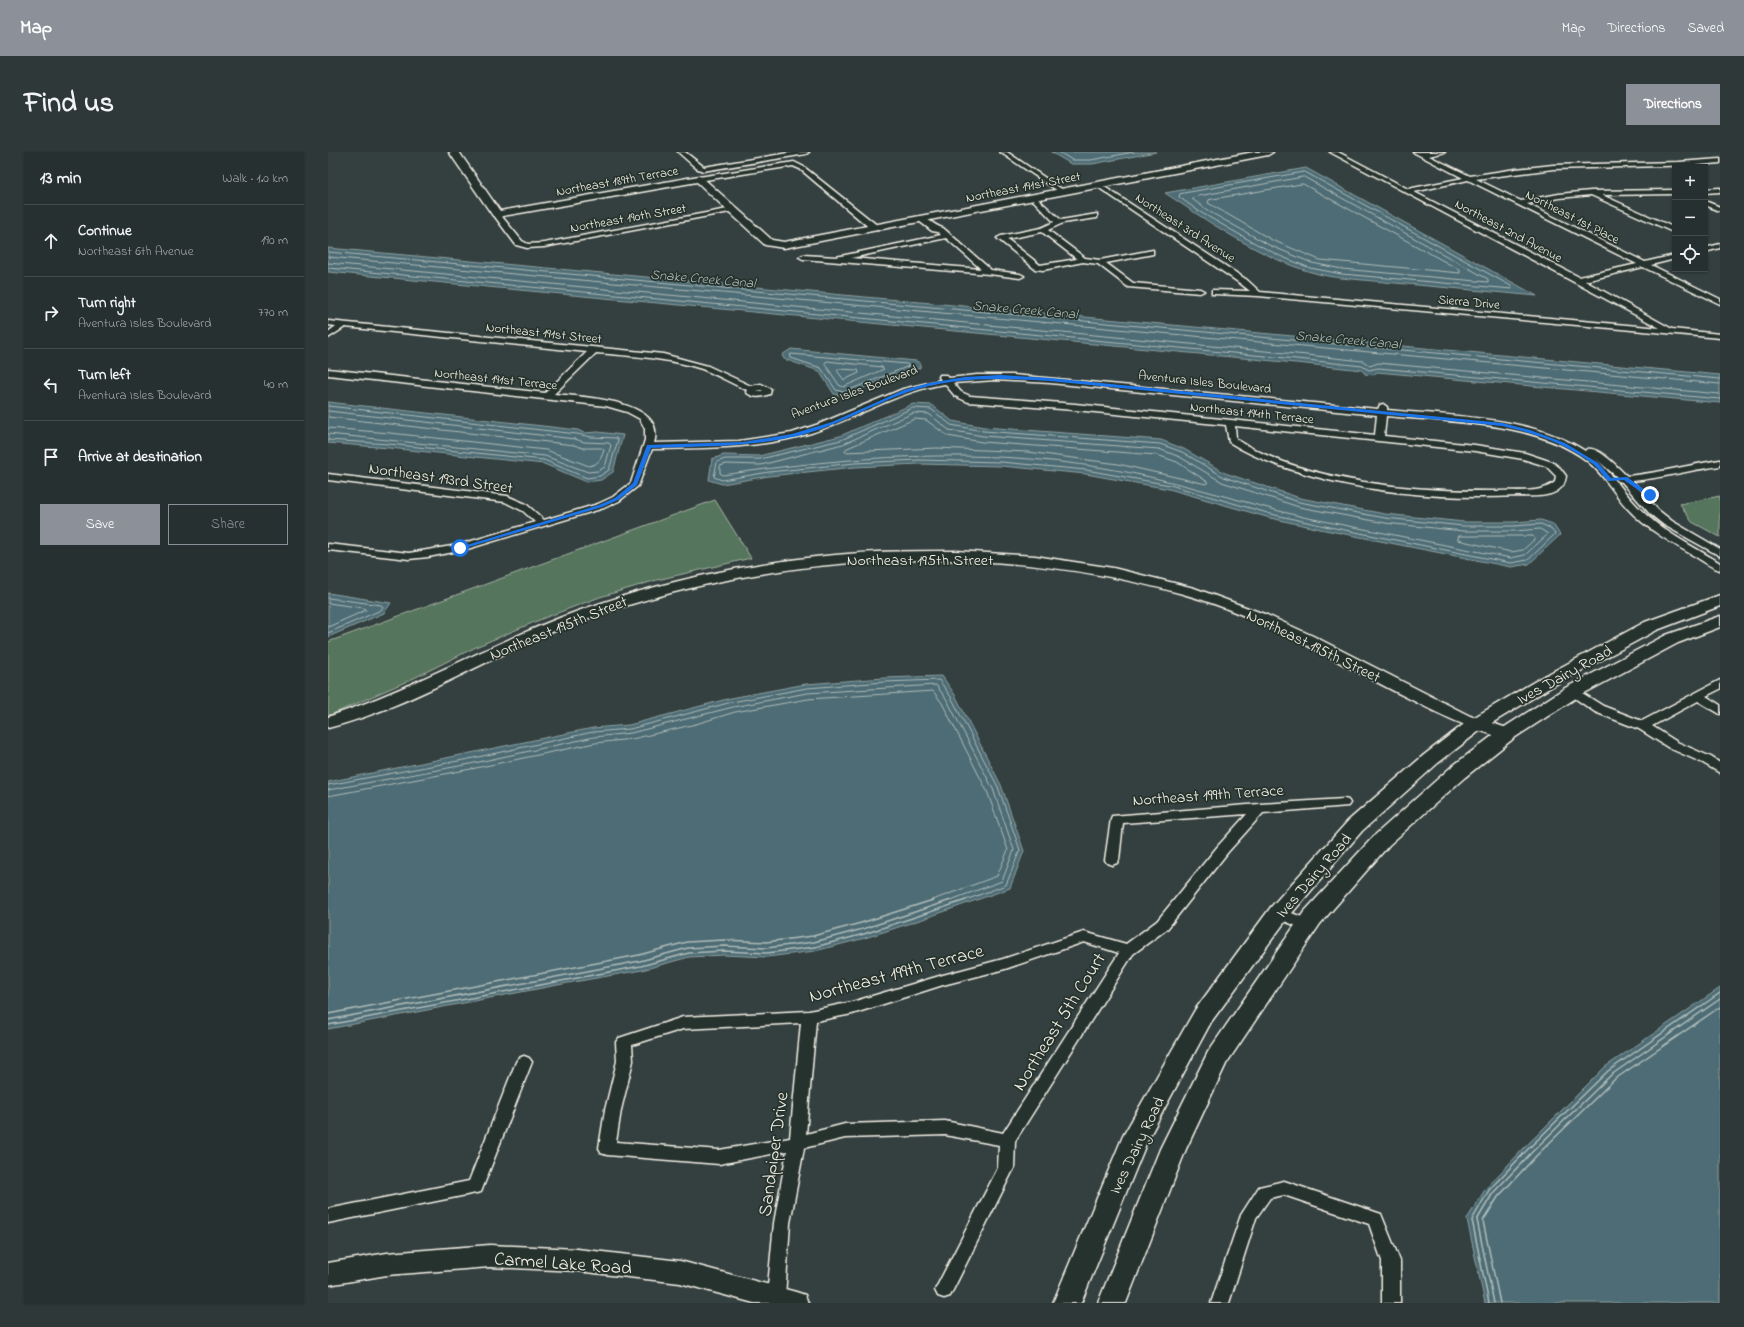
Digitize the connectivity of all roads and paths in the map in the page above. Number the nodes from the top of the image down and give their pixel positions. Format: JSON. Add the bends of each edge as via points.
{"nodes":[{"id":1,"x":454,"y":152,"type":"edge"},
{"id":2,"x":681,"y":152,"type":"edge"},
{"id":3,"x":806,"y":152,"type":"edge"},
{"id":4,"x":1003,"y":152,"type":"edge"},
{"id":5,"x":1268,"y":152,"type":"edge"},
{"id":6,"x":1333,"y":152,"type":"edge"},
{"id":7,"x":1442,"y":152,"type":"edge"},
{"id":8,"x":1419,"y":154,"type":"edge"},
{"id":9,"x":1720,"y":161,"type":"edge"},
{"id":10,"x":1470,"y":178,"type":"junction"},
{"id":11,"x":699,"y":179,"type":"junction"},
{"id":12,"x":1098,"y":185,"type":"junction"},
{"id":13,"x":1407,"y":190,"type":"junction"},
{"id":14,"x":1720,"y":190,"type":"edge"},
{"id":15,"x":1708,"y":191,"type":"edge"},
{"id":16,"x":1064,"y":192,"type":"junction"},
{"id":17,"x":1672,"y":192,"type":"edge"},
{"id":18,"x":1591,"y":193,"type":"junction"},
{"id":19,"x":1030,"y":198,"type":"junction"},
{"id":20,"x":1521,"y":203,"type":"junction"},
{"id":21,"x":1708,"y":203,"type":"edge"},
{"id":22,"x":1720,"y":209,"type":"edge"},
{"id":23,"x":733,"y":210,"type":"junction"},
{"id":24,"x":497,"y":214,"type":"junction"},
{"id":25,"x":1094,"y":216,"type":"dead end"},
{"id":26,"x":926,"y":218,"type":"junction"},
{"id":27,"x":1060,"y":222,"type":"junction"},
{"id":28,"x":876,"y":228,"type":"junction"},
{"id":29,"x":1043,"y":230,"type":"junction"},
{"id":30,"x":1672,"y":230,"type":"edge"},
{"id":31,"x":947,"y":236,"type":"junction"},
{"id":32,"x":1720,"y":246,"type":"edge"},
{"id":33,"x":1708,"y":248,"type":"edge"},
{"id":34,"x":1150,"y":252,"type":"dead end"},
{"id":35,"x":803,"y":256,"type":"dead end"},
{"id":36,"x":1672,"y":258,"type":"edge"},
{"id":37,"x":836,"y":259,"type":"junction"},
{"id":38,"x":1084,"y":260,"type":"junction"},
{"id":39,"x":1100,"y":262,"type":"junction"},
{"id":40,"x":1644,"y":265,"type":"junction"},
{"id":41,"x":989,"y":272,"type":"junction"},
{"id":42,"x":1020,"y":276,"type":"dead end"},
{"id":43,"x":1578,"y":280,"type":"junction"},
{"id":44,"x":1200,"y":291,"type":"dead end"},
{"id":45,"x":1216,"y":292,"type":"dead end"},
{"id":46,"x":1258,"y":294,"type":"junction"},
{"id":47,"x":1720,"y":302,"type":"edge"},
{"id":48,"x":328,"y":323,"type":"edge"},
{"id":49,"x":343,"y":325,"type":"junction"},
{"id":50,"x":1672,"y":332,"type":"junction"},
{"id":51,"x":328,"y":336,"type":"edge"},
{"id":52,"x":1720,"y":336,"type":"edge"},
{"id":53,"x":594,"y":350,"type":"junction"},
{"id":54,"x":328,"y":372,"type":"edge"},
{"id":55,"x":945,"y":379,"type":"junction"},
{"id":56,"x":753,"y":389,"type":"dead end"},
{"id":57,"x":547,"y":396,"type":"junction"},
{"id":58,"x":1383,"y":410,"type":"junction"},
{"id":59,"x":1230,"y":423,"type":"junction"},
{"id":60,"x":1379,"y":437,"type":"junction"},
{"id":61,"x":650,"y":438,"type":"junction"},
{"id":62,"x":1720,"y":463,"type":"edge"},
{"id":63,"x":328,"y":477,"type":"edge"},
{"id":64,"x":1625,"y":479,"type":"junction"},
{"id":65,"x":1610,"y":480,"type":"junction"},
{"id":66,"x":542,"y":524,"type":"junction"},
{"id":67,"x":328,"y":546,"type":"edge"},
{"id":68,"x":1720,"y":554,"type":"edge"},
{"id":69,"x":1720,"y":567,"type":"edge"},
{"id":70,"x":1720,"y":600,"type":"edge"},
{"id":71,"x":1720,"y":621,"type":"edge"},
{"id":72,"x":1720,"y":684,"type":"edge"},
{"id":73,"x":1572,"y":692,"type":"junction"},
{"id":74,"x":1698,"y":696,"type":"junction"},
{"id":75,"x":1720,"y":710,"type":"edge"},
{"id":76,"x":328,"y":723,"type":"edge"},
{"id":77,"x":1475,"y":725,"type":"junction"},
{"id":78,"x":1643,"y":726,"type":"junction"},
{"id":79,"x":1507,"y":734,"type":"junction"},
{"id":80,"x":1720,"y":769,"type":"edge"},
{"id":81,"x":1344,"y":803,"type":"dead end"},
{"id":82,"x":1260,"y":808,"type":"junction"},
{"id":83,"x":1112,"y":860,"type":"dead end"},
{"id":84,"x":1279,"y":913,"type":"junction"},
{"id":85,"x":1307,"y":925,"type":"junction"},
{"id":86,"x":1128,"y":950,"type":"junction"},
{"id":87,"x":809,"y":1017,"type":"junction"},
{"id":88,"x":524,"y":1062,"type":"dead end"},
{"id":89,"x":1006,"y":1140,"type":"junction"},
{"id":90,"x":797,"y":1142,"type":"junction"},
{"id":91,"x":328,"y":1216,"type":"edge"},
{"id":92,"x":328,"y":1274,"type":"edge"},
{"id":93,"x":944,"y":1290,"type":"dead end"},
{"id":94,"x":786,"y":1300,"type":"edge"},
{"id":95,"x":1067,"y":1303,"type":"edge"},
{"id":96,"x":1112,"y":1303,"type":"edge"},
{"id":97,"x":1220,"y":1303,"type":"edge"},
{"id":98,"x":1391,"y":1303,"type":"edge"}],
"edges":[{"from":1,"to":24,"type":"street"},
{"from":2,"to":3,"type":"street","via":[[703,169]]},
{"from":4,"to":16,"type":"street"},
{"from":5,"to":12,"type":"street","name":"Northeast 191st Street"},
{"from":6,"to":13,"type":"street","name":"Northeast 2nd Avenue"},
{"from":7,"to":8,"type":"street"},
{"from":8,"to":10,"type":"street","name":"Northeast 1st Place"},
{"from":9,"to":10,"type":"street","via":[[1553,167]]},
{"from":10,"to":13,"type":"street"},
{"from":10,"to":20,"type":"street","name":"Northeast 1st Place"},
{"from":11,"to":23,"type":"street"},
{"from":11,"to":24,"type":"street","name":"Northeast 189th Terrace"},
{"from":11,"to":28,"type":"street","name":"Northeast 189th Terrace","via":[[794,164]]},
{"from":12,"to":16,"type":"street","name":"Northeast 191st Street"},
{"from":12,"to":46,"type":"street","name":"Northeast 3rd Avenue","via":[[1244,282]]},
{"from":13,"to":43,"type":"street","name":"Northeast 2nd Avenue"},
{"from":14,"to":15,"type":"street"},
{"from":16,"to":19,"type":"street","name":"Northeast 191st Street"},
{"from":17,"to":18,"type":"street"},
{"from":18,"to":20,"type":"street"},
{"from":18,"to":30,"type":"street"},
{"from":19,"to":26,"type":"street","name":"Northeast 191st Street"},
{"from":19,"to":27,"type":"street","via":[[1037,207],[1044,209]]},
{"from":20,"to":40,"type":"street","name":"Northeast 1st Place"},
{"from":21,"to":22,"type":"street"},
{"from":23,"to":24,"type":"street","name":"Northeast 190th Street","via":[[527,246],[519,243]]},
{"from":23,"to":28,"type":"street","name":"Northeast 191st Street","via":[[769,243],[784,245]]},
{"from":25,"to":27,"type":"street"},
{"from":26,"to":28,"type":"street","name":"Northeast 191st Street"},
{"from":26,"to":31,"type":"street","via":[[935,229]]},
{"from":27,"to":29,"type":"street"},
{"from":29,"to":38,"type":"street"},
{"from":29,"to":38,"type":"street","via":[[1002,238],[1038,267]]},
{"from":31,"to":37,"type":"street"},
{"from":31,"to":41,"type":"street"},
{"from":32,"to":33,"type":"street"},
{"from":34,"to":39,"type":"street"},
{"from":35,"to":37,"type":"street"},
{"from":36,"to":40,"type":"street"},
{"from":37,"to":41,"type":"street"},
{"from":38,"to":39,"type":"street"},
{"from":39,"to":44,"type":"street","via":[[1131,285]]},
{"from":40,"to":43,"type":"street"},
{"from":40,"to":47,"type":"street","name":"Northeast 1st Place"},
{"from":41,"to":42,"type":"street"},
{"from":43,"to":50,"type":"street","name":"Northeast 2nd Avenue"},
{"from":45,"to":46,"type":"street","name":"Sierra Drive"},
{"from":46,"to":50,"type":"street","name":"Sierra Drive"},
{"from":48,"to":49,"type":"street","name":"Northeast 191st Street"},
{"from":49,"to":51,"type":"street"},
{"from":49,"to":53,"type":"street","name":"Northeast 191st Street"},
{"from":50,"to":52,"type":"street","name":"Sierra Drive"},
{"from":53,"to":56,"type":"street","name":"Northeast 191st Street","via":[[679,360],[719,373]]},
{"from":53,"to":57,"type":"street"},
{"from":54,"to":57,"type":"street","name":"Northeast 191st Terrace"},
{"from":55,"to":58,"type":"street","name":"Aventura Isles Boulevard","via":[[1000,376]]},
{"from":55,"to":59,"type":"street","name":"Northeast 194th Terrace","via":[[958,394],[968,399],[1035,403]]},
{"from":55,"to":61,"type":"street","name":"Aventura Isles Boulevard","via":[[906,391],[834,423],[793,436],[743,443]]},
{"from":57,"to":61,"type":"street","name":"Northeast 191st Terrace","via":[[607,403],[638,413],[644,417]]},
{"from":58,"to":60,"type":"street"},
{"from":58,"to":64,"type":"street","name":"Aventura Isles Boulevard","via":[[1494,418],[1533,426],[1588,449]]},
{"from":58,"to":65,"type":"street","name":"Aventura Isles Boulevard","via":[[1528,431],[1564,444],[1582,454],[1596,464]]},
{"from":59,"to":60,"type":"street","name":"Northeast 194th Terrace"},
{"from":59,"to":60,"type":"street","name":"Northeast 194th Terrace","via":[[1232,440],[1241,446],[1291,466],[1362,485],[1438,494],[1473,495],[1545,492],[1560,483],[1561,476],[1557,470],[1549,464],[1525,456]]},
{"from":61,"to":66,"type":"street","via":[[635,484],[630,489],[600,506]]},
{"from":62,"to":64,"type":"street"},
{"from":63,"to":66,"type":"street","name":"Northeast 193rd Street","via":[[507,499],[531,510]]},
{"from":64,"to":65,"type":"street"},
{"from":64,"to":68,"type":"street","name":"Aventura Isles Boulevard","via":[[1650,495],[1667,515],[1692,536]]},
{"from":65,"to":69,"type":"street","name":"Aventura Isles Boulevard","via":[[1640,515]]},
{"from":66,"to":67,"type":"street","via":[[460,548],[410,556]]},
{"from":70,"to":77,"type":"main road","name":"Ives Dairy Road","via":[[1651,626],[1545,683]]},
{"from":71,"to":73,"type":"main road","name":"Ives Dairy Road","via":[[1672,639]]},
{"from":72,"to":74,"type":"street"},
{"from":73,"to":78,"type":"street","via":[[1599,709]]},
{"from":73,"to":79,"type":"main road","name":"Ives Dairy Road"},
{"from":74,"to":75,"type":"street"},
{"from":74,"to":78,"type":"street"},
{"from":76,"to":77,"type":"street","name":"Northeast 195th Street","via":[[396,697],[565,621],[624,599],[673,586],[809,561],[884,556],[977,556],[1073,565],[1189,591],[1249,612],[1298,634]]},
{"from":77,"to":79,"type":"street","name":"Northeast 195th Street"},
{"from":77,"to":84,"type":"main road","name":"Ives Dairy Road","via":[[1431,759],[1355,826]]},
{"from":78,"to":80,"type":"street"},
{"from":79,"to":85,"type":"main road","name":"Ives Dairy Road","via":[[1457,773],[1382,840]]},
{"from":81,"to":82,"type":"street","name":"Northeast 199th Terrace"},
{"from":82,"to":83,"type":"street","name":"Northeast 199th Terrace","via":[[1117,819]]},
{"from":82,"to":86,"type":"street","name":"Northeast 5th Court","via":[[1223,849],[1162,925]]},
{"from":84,"to":85,"type":"street"},
{"from":84,"to":95,"type":"main road","name":"Ives Dairy Road","via":[[1203,1016],[1136,1136]]},
{"from":85,"to":96,"type":"main road","name":"Ives Dairy Road","via":[[1217,1059],[1173,1149]]},
{"from":86,"to":87,"type":"street","name":"Northeast 199th Terrace","via":[[1084,937],[1005,964],[852,1008]]},
{"from":86,"to":89,"type":"street","name":"Northeast 5th Court"},
{"from":87,"to":90,"type":"street","name":"Sandpiper Drive"},
{"from":87,"to":90,"type":"street","name":"Northeast 199th Terrace","via":[[683,1023],[624,1042],[625,1061],[607,1148],[719,1157]]},
{"from":88,"to":91,"type":"street","via":[[475,1187]]},
{"from":89,"to":90,"type":"street","via":[[945,1128],[845,1131]]},
{"from":89,"to":93,"type":"street","via":[[1006,1168]]},
{"from":90,"to":94,"type":"street","name":"Sandpiper Drive","via":[[782,1223]]},
{"from":92,"to":94,"type":"street","name":"Carmel Lake Road","via":[[387,1264],[490,1256],[577,1260],[680,1272]]},
{"from":97,"to":98,"type":"street","via":[[1249,1215],[1265,1192],[1284,1188],[1375,1220],[1391,1261]]}]}
